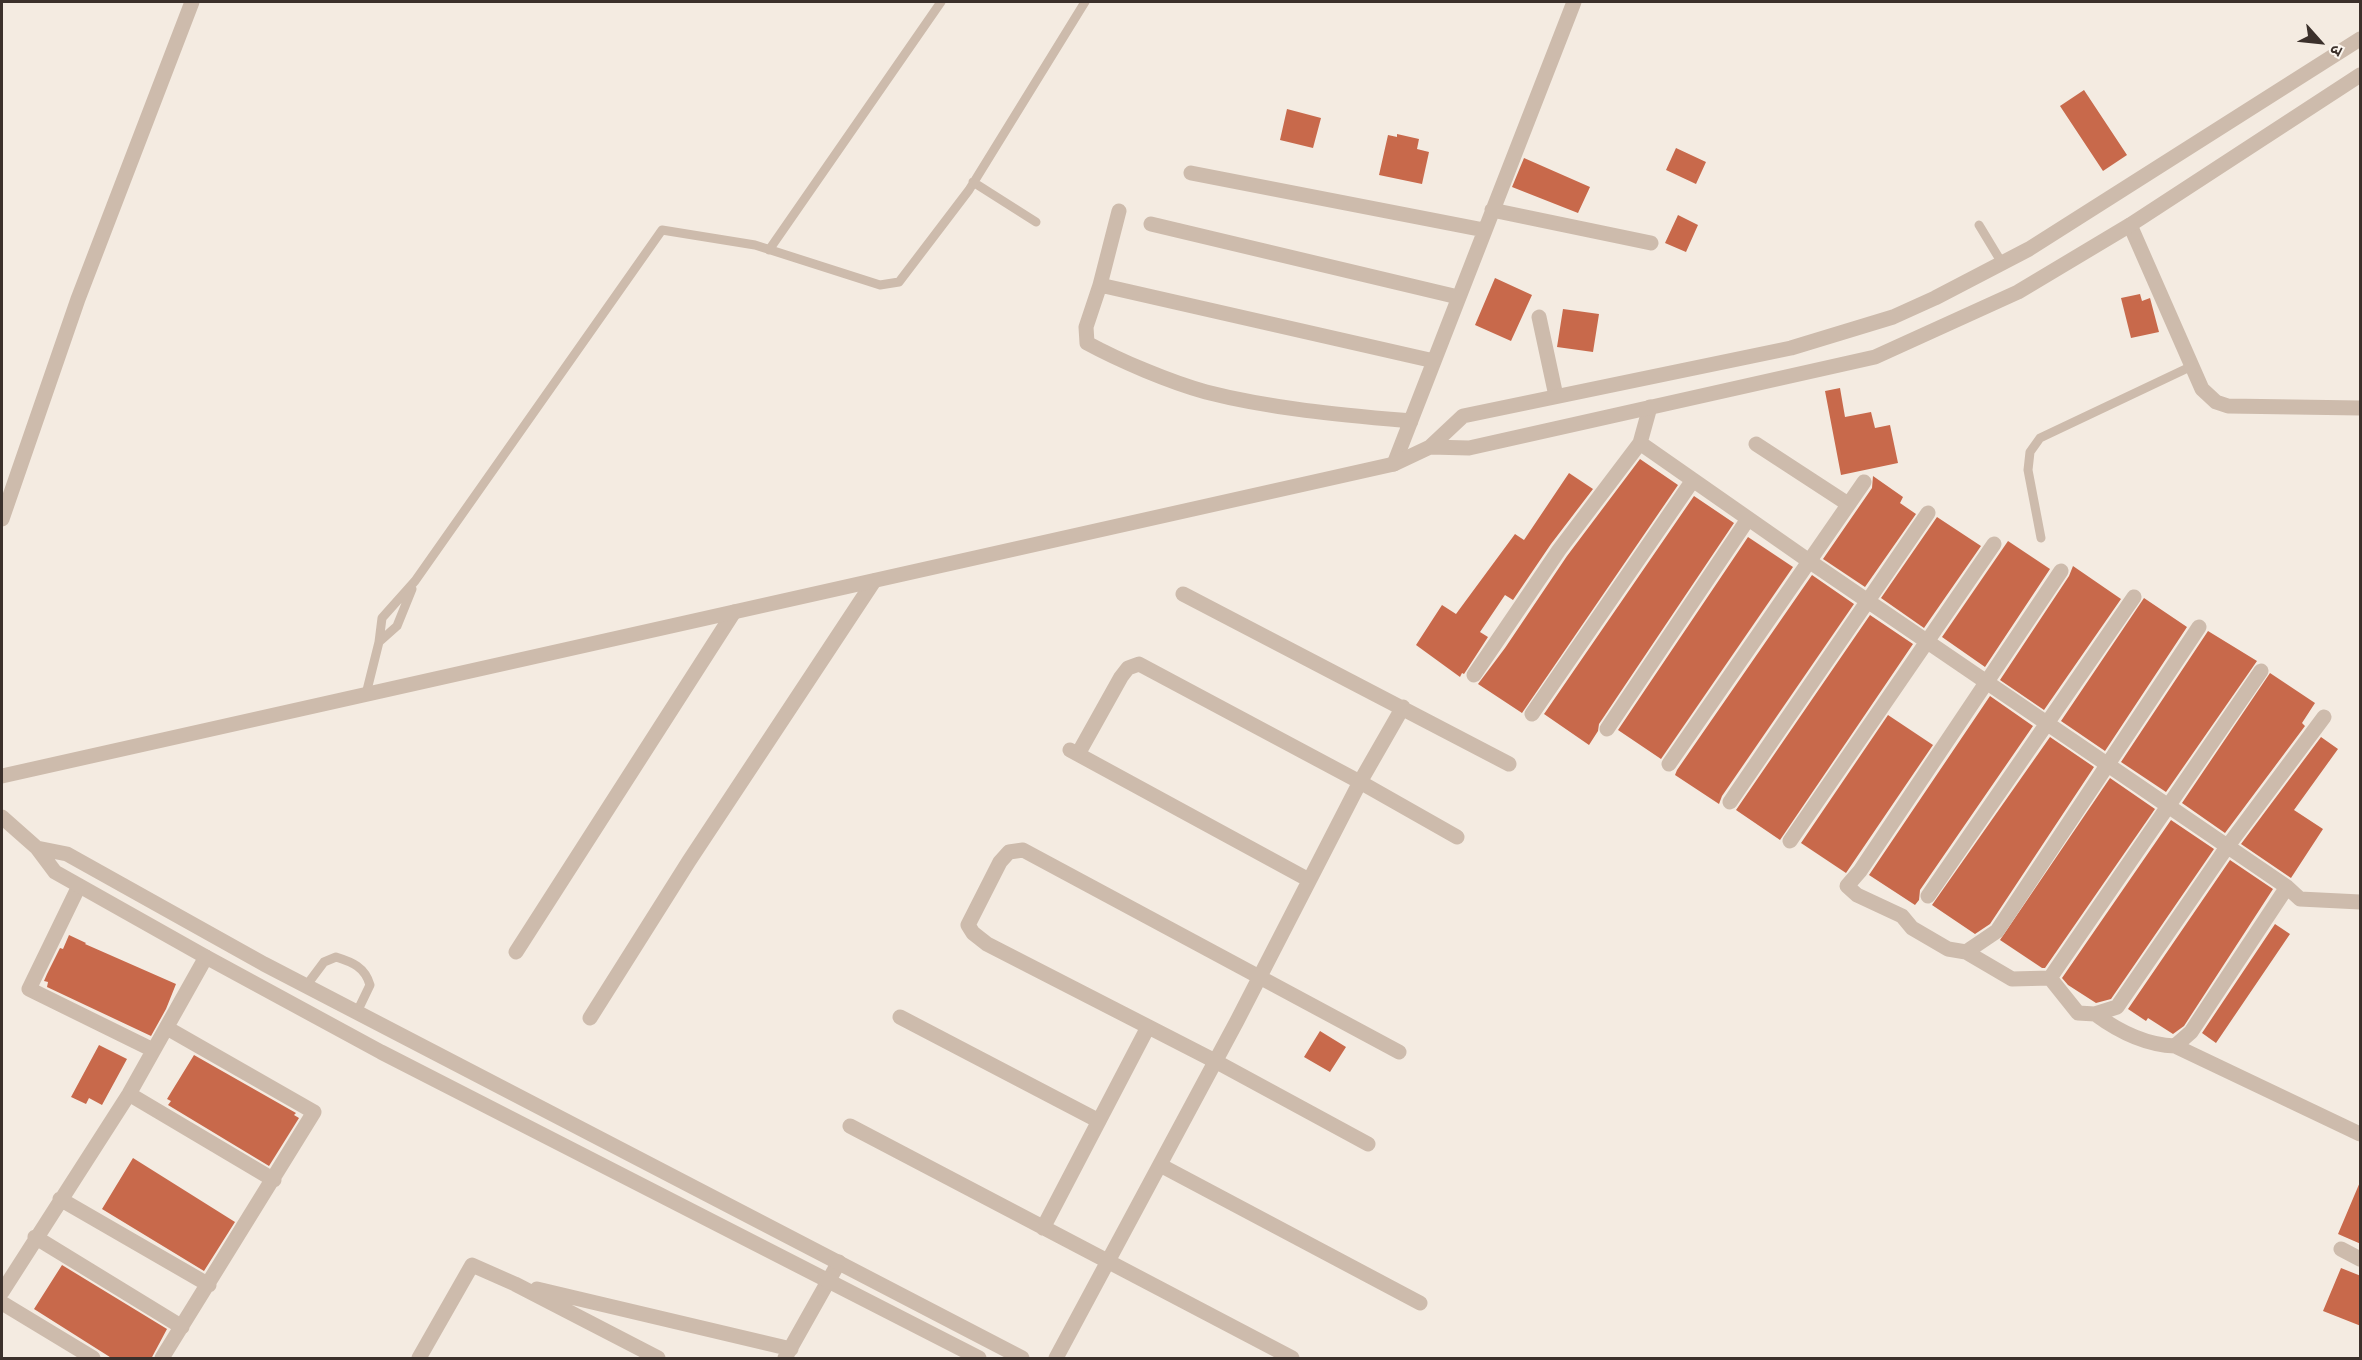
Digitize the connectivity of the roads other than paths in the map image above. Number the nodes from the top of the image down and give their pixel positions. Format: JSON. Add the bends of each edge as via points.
{"nodes":[{"id":1,"x":192,"y":2,"type":"edge"},
{"id":2,"x":940,"y":2,"type":"edge"},
{"id":3,"x":1574,"y":2,"type":"edge"},
{"id":4,"x":1081,"y":3,"type":"edge"},
{"id":5,"x":2361,"y":39,"type":"edge"},
{"id":6,"x":2361,"y":75,"type":"edge"},
{"id":7,"x":1191,"y":173,"type":"dead end"},
{"id":8,"x":973,"y":182,"type":"junction"},
{"id":9,"x":1492,"y":210,"type":"junction"},
{"id":10,"x":1119,"y":211,"type":"dead end"},
{"id":11,"x":1036,"y":222,"type":"dead end"},
{"id":12,"x":1151,"y":224,"type":"dead end"},
{"id":13,"x":1979,"y":225,"type":"dead end"},
{"id":14,"x":2130,"y":225,"type":"junction"},
{"id":15,"x":1484,"y":230,"type":"junction"},
{"id":16,"x":1652,"y":243,"type":"dead end"},
{"id":17,"x":769,"y":250,"type":"junction"},
{"id":18,"x":2002,"y":263,"type":"junction"},
{"id":19,"x":1100,"y":285,"type":"junction"},
{"id":20,"x":1458,"y":297,"type":"junction"},
{"id":21,"x":1539,"y":317,"type":"dead end"},
{"id":22,"x":1434,"y":361,"type":"junction"},
{"id":23,"x":2192,"y":366,"type":"junction"},
{"id":24,"x":1556,"y":396,"type":"junction"},
{"id":25,"x":1650,"y":407,"type":"junction"},
{"id":26,"x":2361,"y":408,"type":"edge"},
{"id":27,"x":1411,"y":421,"type":"junction"},
{"id":28,"x":1640,"y":443,"type":"junction"},
{"id":29,"x":1756,"y":444,"type":"dead end"},
{"id":30,"x":1430,"y":447,"type":"junction"},
{"id":31,"x":1394,"y":464,"type":"junction"},
{"id":32,"x":1693,"y":480,"type":"junction"},
{"id":33,"x":1864,"y":482,"type":"dead end"},
{"id":34,"x":1848,"y":504,"type":"junction"},
{"id":35,"x":1928,"y":513,"type":"dead end"},
{"id":36,"x":2,"y":519,"type":"edge"},
{"id":37,"x":1748,"y":519,"type":"junction"},
{"id":38,"x":2041,"y":538,"type":"dead end"},
{"id":39,"x":1994,"y":544,"type":"dead end"},
{"id":40,"x":1809,"y":561,"type":"junction"},
{"id":41,"x":2061,"y":571,"type":"dead end"},
{"id":42,"x":415,"y":581,"type":"junction"},
{"id":43,"x":874,"y":581,"type":"junction"},
{"id":44,"x":1183,"y":594,"type":"dead end"},
{"id":45,"x":2134,"y":597,"type":"dead end"},
{"id":46,"x":1868,"y":601,"type":"junction"},
{"id":47,"x":734,"y":612,"type":"junction"},
{"id":48,"x":2199,"y":627,"type":"dead end"},
{"id":49,"x":1926,"y":641,"type":"junction"},
{"id":50,"x":380,"y":642,"type":"junction"},
{"id":51,"x":2261,"y":671,"type":"dead end"},
{"id":52,"x":1474,"y":675,"type":"dead end"},
{"id":53,"x":1987,"y":683,"type":"junction"},
{"id":54,"x":366,"y":694,"type":"junction"},
{"id":55,"x":1403,"y":707,"type":"junction"},
{"id":56,"x":1532,"y":714,"type":"dead end"},
{"id":57,"x":2324,"y":717,"type":"dead end"},
{"id":58,"x":2046,"y":723,"type":"junction"},
{"id":59,"x":1607,"y":729,"type":"dead end"},
{"id":60,"x":1509,"y":764,"type":"dead end"},
{"id":61,"x":1669,"y":764,"type":"dead end"},
{"id":62,"x":2108,"y":765,"type":"junction"},
{"id":63,"x":2,"y":776,"type":"edge"},
{"id":64,"x":1360,"y":782,"type":"junction"},
{"id":65,"x":1730,"y":802,"type":"dead end"},
{"id":66,"x":2167,"y":806,"type":"junction"},
{"id":67,"x":2,"y":817,"type":"edge"},
{"id":68,"x":1457,"y":837,"type":"dead end"},
{"id":69,"x":1790,"y":841,"type":"dead end"},
{"id":70,"x":2228,"y":847,"type":"junction"},
{"id":71,"x":37,"y":848,"type":"junction"},
{"id":72,"x":1309,"y":880,"type":"junction"},
{"id":73,"x":79,"y":886,"type":"junction"},
{"id":74,"x":2287,"y":888,"type":"junction"},
{"id":75,"x":1928,"y":896,"type":"dead end"},
{"id":76,"x":2361,"y":902,"type":"edge"},
{"id":77,"x":516,"y":952,"type":"dead end"},
{"id":78,"x":1966,"y":952,"type":"junction"},
{"id":79,"x":206,"y":957,"type":"junction"},
{"id":80,"x":264,"y":964,"type":"junction"},
{"id":81,"x":1260,"y":976,"type":"junction"},
{"id":82,"x":2050,"y":978,"type":"junction"},
{"id":83,"x":255,"y":983,"type":"junction"},
{"id":84,"x":306,"y":986,"type":"junction"},
{"id":85,"x":357,"y":1012,"type":"junction"},
{"id":86,"x":2095,"y":1014,"type":"junction"},
{"id":87,"x":900,"y":1017,"type":"dead end"},
{"id":88,"x":590,"y":1018,"type":"dead end"},
{"id":89,"x":1148,"y":1027,"type":"junction"},
{"id":90,"x":167,"y":1028,"type":"junction"},
{"id":91,"x":2175,"y":1046,"type":"junction"},
{"id":92,"x":153,"y":1050,"type":"junction"},
{"id":93,"x":1399,"y":1052,"type":"dead end"},
{"id":94,"x":1215,"y":1061,"type":"junction"},
{"id":95,"x":129,"y":1094,"type":"junction"},
{"id":96,"x":1099,"y":1120,"type":"junction"},
{"id":97,"x":850,"y":1126,"type":"dead end"},
{"id":98,"x":2361,"y":1134,"type":"edge"},
{"id":99,"x":1368,"y":1144,"type":"dead end"},
{"id":100,"x":1160,"y":1165,"type":"junction"},
{"id":101,"x":274,"y":1180,"type":"junction"},
{"id":102,"x":60,"y":1199,"type":"junction"},
{"id":103,"x":1043,"y":1228,"type":"junction"},
{"id":104,"x":35,"y":1237,"type":"junction"},
{"id":105,"x":2341,"y":1250,"type":"dead end"},
{"id":106,"x":2361,"y":1259,"type":"edge"},
{"id":107,"x":839,"y":1262,"type":"junction"},
{"id":108,"x":1108,"y":1262,"type":"junction"},
{"id":109,"x":829,"y":1280,"type":"junction"},
{"id":110,"x":515,"y":1284,"type":"junction"},
{"id":111,"x":209,"y":1285,"type":"junction"},
{"id":112,"x":2,"y":1292,"type":"edge"},
{"id":113,"x":2,"y":1303,"type":"edge"},
{"id":114,"x":1420,"y":1303,"type":"dead end"},
{"id":115,"x":182,"y":1328,"type":"junction"},
{"id":116,"x":788,"y":1354,"type":"edge"},
{"id":117,"x":93,"y":1359,"type":"edge"},
{"id":118,"x":162,"y":1359,"type":"edge"},
{"id":119,"x":418,"y":1359,"type":"edge"},
{"id":120,"x":658,"y":1359,"type":"edge"},
{"id":121,"x":979,"y":1359,"type":"edge"},
{"id":122,"x":1022,"y":1359,"type":"edge"},
{"id":123,"x":1056,"y":1359,"type":"edge"},
{"id":124,"x":1292,"y":1359,"type":"edge"}],
"edges":[{"from":1,"to":36,"type":"street","via":[[78,299]]},
{"from":2,"to":17,"type":"lane"},
{"from":3,"to":9,"type":"street"},
{"from":4,"to":8,"type":"lane"},
{"from":5,"to":18,"type":"street"},
{"from":6,"to":14,"type":"street"},
{"from":7,"to":15,"type":"street"},
{"from":8,"to":11,"type":"lane"},
{"from":8,"to":17,"type":"lane","via":[[899,282],[880,285]]},
{"from":9,"to":15,"type":"street"},
{"from":9,"to":16,"type":"street"},
{"from":10,"to":19,"type":"street"},
{"from":12,"to":20,"type":"street"},
{"from":13,"to":18,"type":"lane"},
{"from":14,"to":23,"type":"street"},
{"from":14,"to":25,"type":"street","via":[[2018,292],[1875,357]]},
{"from":15,"to":20,"type":"street"},
{"from":17,"to":42,"type":"lane","via":[[663,230]]},
{"from":18,"to":24,"type":"street","via":[[1893,316],[1791,348]]},
{"from":19,"to":22,"type":"street"},
{"from":19,"to":27,"type":"street","via":[[1086,327],[1087,343],[1109,354],[1204,392],[1350,416]]},
{"from":20,"to":22,"type":"street"},
{"from":21,"to":24,"type":"street"},
{"from":22,"to":27,"type":"street"},
{"from":23,"to":26,"type":"street","via":[[2202,389],[2216,402],[2228,406]]},
{"from":23,"to":38,"type":"lane","via":[[2040,438],[2030,452],[2028,470]]},
{"from":24,"to":30,"type":"street","via":[[1463,416]]},
{"from":25,"to":28,"type":"street"},
{"from":25,"to":30,"type":"street","via":[[1469,448]]},
{"from":27,"to":31,"type":"street"},
{"from":28,"to":32,"type":"street"},
{"from":28,"to":52,"type":"street","via":[[1559,550]]},
{"from":29,"to":34,"type":"street"},
{"from":30,"to":31,"type":"street"},
{"from":31,"to":43,"type":"street"},
{"from":32,"to":37,"type":"street"},
{"from":32,"to":56,"type":"street"},
{"from":33,"to":34,"type":"street"},
{"from":34,"to":40,"type":"street"},
{"from":35,"to":46,"type":"street"},
{"from":37,"to":40,"type":"street"},
{"from":37,"to":59,"type":"street"},
{"from":39,"to":49,"type":"street"},
{"from":40,"to":46,"type":"street"},
{"from":40,"to":61,"type":"street"},
{"from":41,"to":53,"type":"street"},
{"from":42,"to":50,"type":"lane","via":[[397,626]]},
{"from":42,"to":50,"type":"lane","via":[[382,618]]},
{"from":43,"to":47,"type":"street"},
{"from":43,"to":88,"type":"street"},
{"from":44,"to":55,"type":"street"},
{"from":45,"to":58,"type":"street"},
{"from":46,"to":49,"type":"street"},
{"from":46,"to":65,"type":"street"},
{"from":47,"to":54,"type":"street"},
{"from":47,"to":77,"type":"street"},
{"from":48,"to":62,"type":"street"},
{"from":49,"to":53,"type":"street"},
{"from":49,"to":69,"type":"street"},
{"from":50,"to":54,"type":"lane"},
{"from":51,"to":66,"type":"street"},
{"from":53,"to":58,"type":"street"},
{"from":53,"to":78,"type":"street","via":[[1847,886],[1857,895],[1902,916],[1912,928],[1948,949]]},
{"from":54,"to":63,"type":"street"},
{"from":55,"to":60,"type":"street"},
{"from":55,"to":64,"type":"street"},
{"from":57,"to":70,"type":"street"},
{"from":58,"to":62,"type":"street"},
{"from":58,"to":75,"type":"street"},
{"from":62,"to":66,"type":"street"},
{"from":62,"to":78,"type":"street","via":[[1997,932]]},
{"from":64,"to":68,"type":"street"},
{"from":64,"to":72,"type":"street"},
{"from":64,"to":72,"type":"street","via":[[1140,663],[1128,668],[1121,677],[1074,752]]},
{"from":66,"to":70,"type":"street"},
{"from":66,"to":82,"type":"street"},
{"from":67,"to":71,"type":"street"},
{"from":70,"to":74,"type":"street"},
{"from":70,"to":86,"type":"street","via":[[2117,1006]]},
{"from":71,"to":73,"type":"street","via":[[55,872]]},
{"from":71,"to":80,"type":"street","via":[[67,854]]},
{"from":72,"to":81,"type":"street"},
{"from":73,"to":79,"type":"street"},
{"from":73,"to":92,"type":"street","via":[[29,989]]},
{"from":74,"to":76,"type":"street","via":[[2300,899]]},
{"from":74,"to":91,"type":"street","via":[[2191,1032]]},
{"from":78,"to":82,"type":"street","via":[[2012,979]]},
{"from":79,"to":83,"type":"street"},
{"from":79,"to":90,"type":"street"},
{"from":80,"to":83,"type":"street"},
{"from":80,"to":84,"type":"street"},
{"from":81,"to":89,"type":"street","via":[[1023,850],[1009,852],[968,925],[973,933],[987,945]]},
{"from":81,"to":93,"type":"street"},
{"from":81,"to":94,"type":"street"},
{"from":82,"to":86,"type":"street","via":[[2078,1013]]},
{"from":83,"to":109,"type":"street","via":[[381,1052]]},
{"from":84,"to":85,"type":"street"},
{"from":84,"to":85,"type":"lane","via":[[324,962],[336,957],[353,962],[367,974],[370,985]]},
{"from":85,"to":107,"type":"street"},
{"from":86,"to":91,"type":"street","via":[[2114,1028],[2159,1045]]},
{"from":87,"to":96,"type":"street"},
{"from":89,"to":94,"type":"street"},
{"from":89,"to":96,"type":"street"},
{"from":90,"to":92,"type":"street"},
{"from":90,"to":101,"type":"street","via":[[314,1112]]},
{"from":91,"to":98,"type":"street"},
{"from":92,"to":95,"type":"street"},
{"from":94,"to":99,"type":"street"},
{"from":94,"to":100,"type":"street"},
{"from":95,"to":101,"type":"street"},
{"from":95,"to":102,"type":"street"},
{"from":96,"to":103,"type":"street"},
{"from":97,"to":103,"type":"street"},
{"from":100,"to":108,"type":"street"},
{"from":100,"to":114,"type":"street"},
{"from":101,"to":111,"type":"street"},
{"from":102,"to":104,"type":"street"},
{"from":102,"to":111,"type":"street"},
{"from":103,"to":108,"type":"street"},
{"from":104,"to":112,"type":"street"},
{"from":104,"to":115,"type":"street"},
{"from":105,"to":106,"type":"street"},
{"from":107,"to":109,"type":"street"},
{"from":107,"to":122,"type":"street"},
{"from":108,"to":123,"type":"street"},
{"from":108,"to":124,"type":"street"},
{"from":109,"to":116,"type":"street"},
{"from":109,"to":121,"type":"street"},
{"from":110,"to":116,"type":"street"},
{"from":110,"to":119,"type":"street","via":[[472,1265]]},
{"from":110,"to":120,"type":"street"},
{"from":111,"to":115,"type":"street"},
{"from":113,"to":117,"type":"street"},
{"from":115,"to":118,"type":"street"}]}
